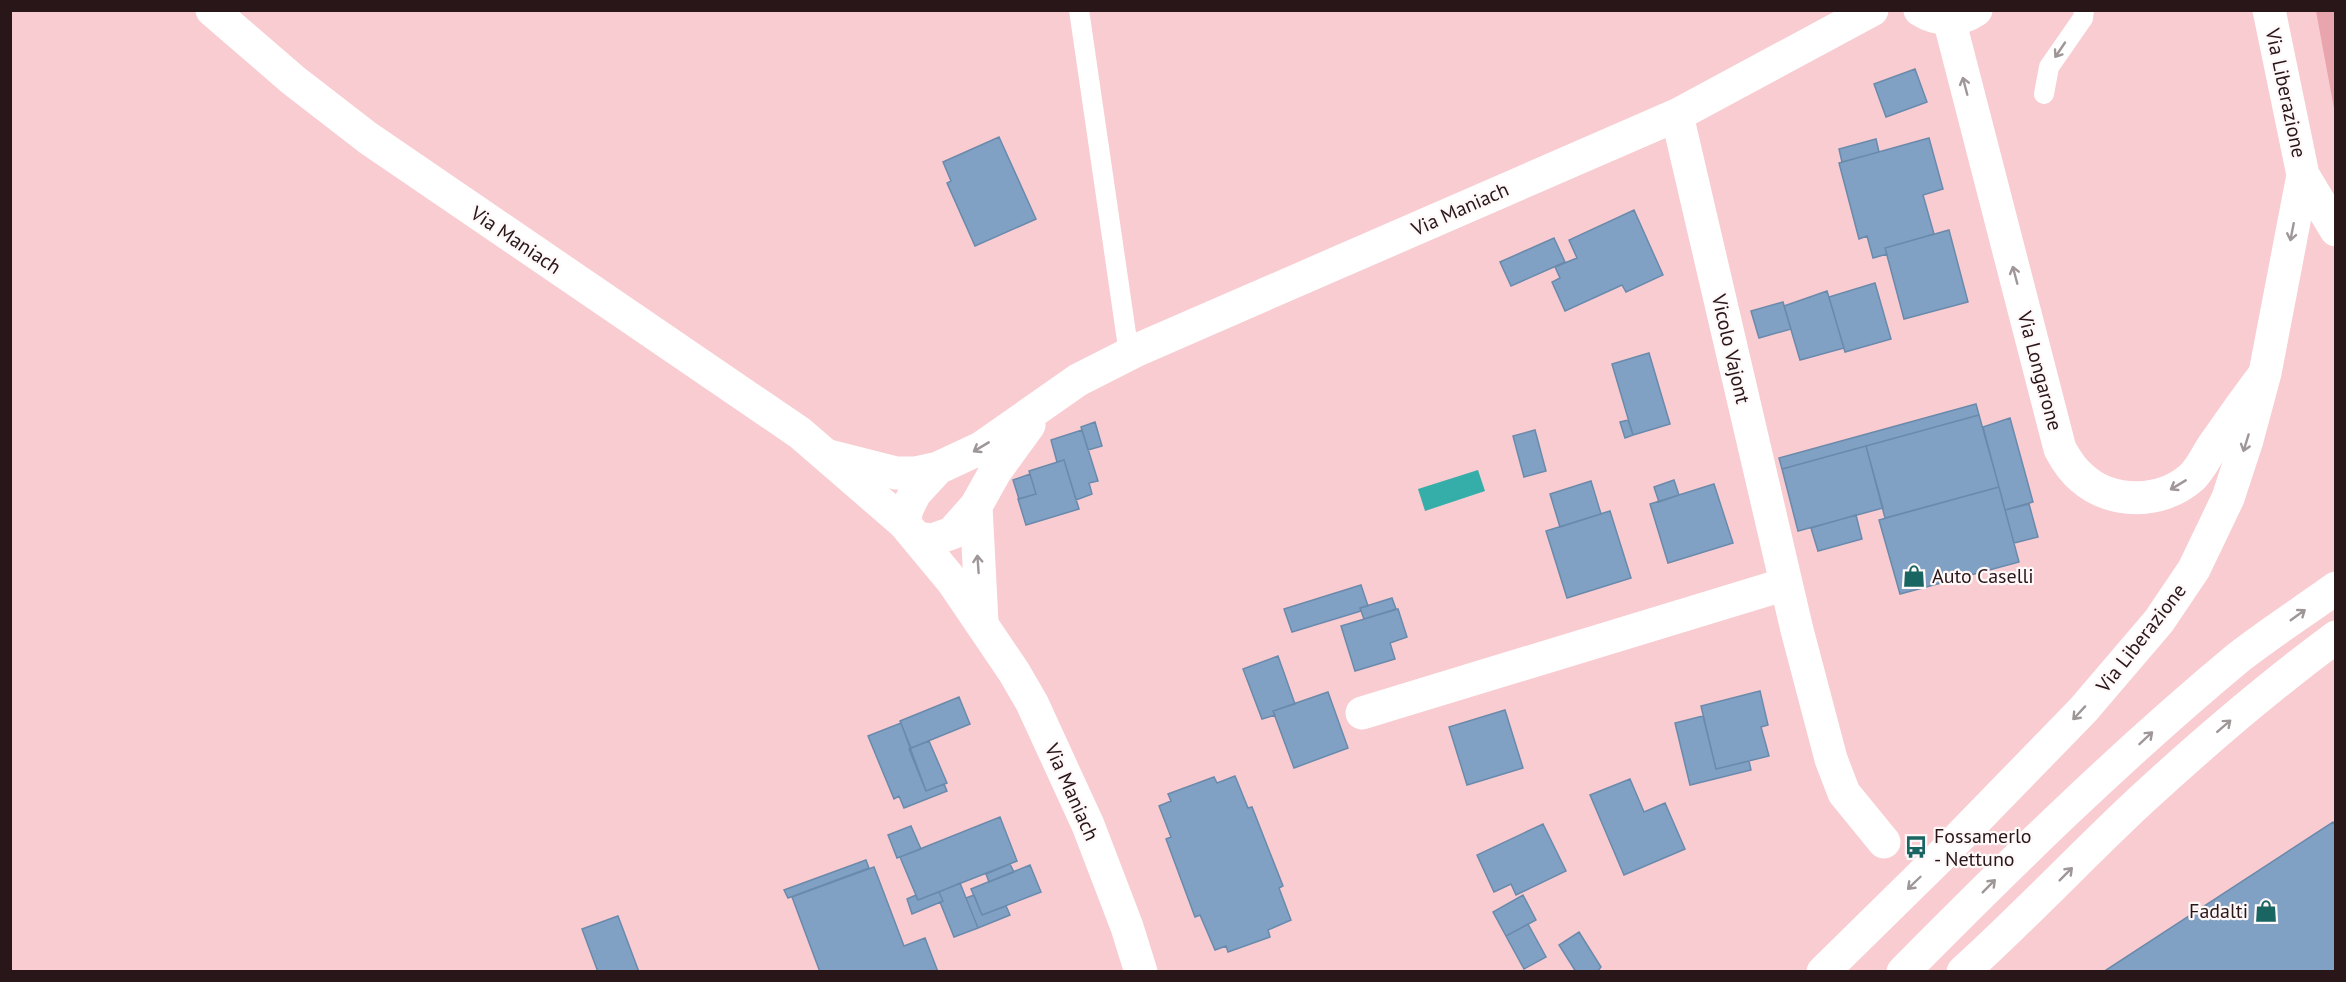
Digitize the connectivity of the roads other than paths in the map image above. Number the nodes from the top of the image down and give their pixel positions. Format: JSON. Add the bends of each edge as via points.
{"nodes":[{"id":1,"x":212,"y":10,"type":"edge"},
{"id":2,"x":1079,"y":10,"type":"edge"},
{"id":3,"x":1872,"y":10,"type":"edge"},
{"id":4,"x":2084,"y":10,"type":"edge"},
{"id":5,"x":2269,"y":10,"type":"edge"},
{"id":6,"x":1948,"y":13,"type":"edge"},
{"id":7,"x":2044,"y":94,"type":"dead end"},
{"id":8,"x":1677,"y":115,"type":"junction"},
{"id":9,"x":2302,"y":175,"type":"junction"},
{"id":10,"x":2336,"y":230,"type":"edge"},
{"id":11,"x":1129,"y":354,"type":"junction"},
{"id":12,"x":2265,"y":373,"type":"junction"},
{"id":13,"x":1046,"y":402,"type":"junction"},
{"id":14,"x":829,"y":456,"type":"junction"},
{"id":15,"x":938,"y":468,"type":"junction"},
{"id":16,"x":976,"y":506,"type":"junction"},
{"id":17,"x":910,"y":531,"type":"junction"},
{"id":18,"x":1786,"y":584,"type":"junction"},
{"id":19,"x":2336,"y":588,"type":"edge"},
{"id":20,"x":982,"y":622,"type":"junction"},
{"id":21,"x":2336,"y":637,"type":"edge"},
{"id":22,"x":1362,"y":713,"type":"dead end"},
{"id":23,"x":1884,"y":842,"type":"dead end"},
{"id":24,"x":1141,"y":972,"type":"edge"},
{"id":25,"x":1823,"y":972,"type":"edge"},
{"id":26,"x":1903,"y":972,"type":"edge"},
{"id":27,"x":1963,"y":972,"type":"edge"}],
"edges":[{"from":1,"to":14,"type":"street","name":"Via Maniach","via":[[368,138]]},
{"from":2,"to":11,"type":"lane"},
{"from":3,"to":8,"type":"street","name":"Via Maniach"},
{"from":4,"to":7,"type":"lane","one_way":true,"via":[[2083,18],[2049,67]]},
{"from":5,"to":9,"type":"street","name":"Via Liberazione"},
{"from":12,"to":6,"type":"street","name":"Via Longarone","one_way":true,"via":[[2204,462],[2175,489],[2137,499],[2118,497],[2083,480],[2069,465],[2060,449]]},
{"from":8,"to":11,"type":"street","name":"Via Maniach"},
{"from":8,"to":18,"type":"street","name":"Vicolo Vajont"},
{"from":9,"to":10,"type":"street","name":"Via Liberazione"},
{"from":9,"to":12,"type":"street","name":"Via Liberazione","one_way":true},
{"from":11,"to":13,"type":"street","name":"Via Maniach","via":[[1078,380]]},
{"from":12,"to":25,"type":"street","name":"Via Liberazione","one_way":true,"via":[[2228,498],[2194,569],[2158,621],[2083,710]]},
{"from":13,"to":15,"type":"street","name":"Via Maniach","one_way":true,"via":[[981,448]]},
{"from":13,"to":16,"type":"street","name":"Via Maniach","via":[[995,472]]},
{"from":14,"to":15,"type":"street","name":"Via Maniach","via":[[896,473]]},
{"from":14,"to":17,"type":"street","name":"Via Maniach"},
{"from":15,"to":17,"type":"street","name":"Via Maniach","via":[[915,493],[907,509]]},
{"from":16,"to":17,"type":"street","name":"Via Maniach","via":[[952,534],[932,540]]},
{"from":20,"to":16,"type":"street","name":"Via Maniach","one_way":true},
{"from":17,"to":20,"type":"street","name":"Via Maniach"},
{"from":18,"to":22,"type":"street"},
{"from":18,"to":23,"type":"street","name":"Vicolo Vajont","via":[[1831,759],[1844,793]]},
{"from":26,"to":19,"type":"street","one_way":true,"via":[[2162,723],[2241,656]]},
{"from":20,"to":24,"type":"street","name":"Via Maniach","via":[[1032,703],[1057,756],[1088,825]]},
{"from":27,"to":21,"type":"street","one_way":true,"via":[[2148,794],[2267,688]]}]}
